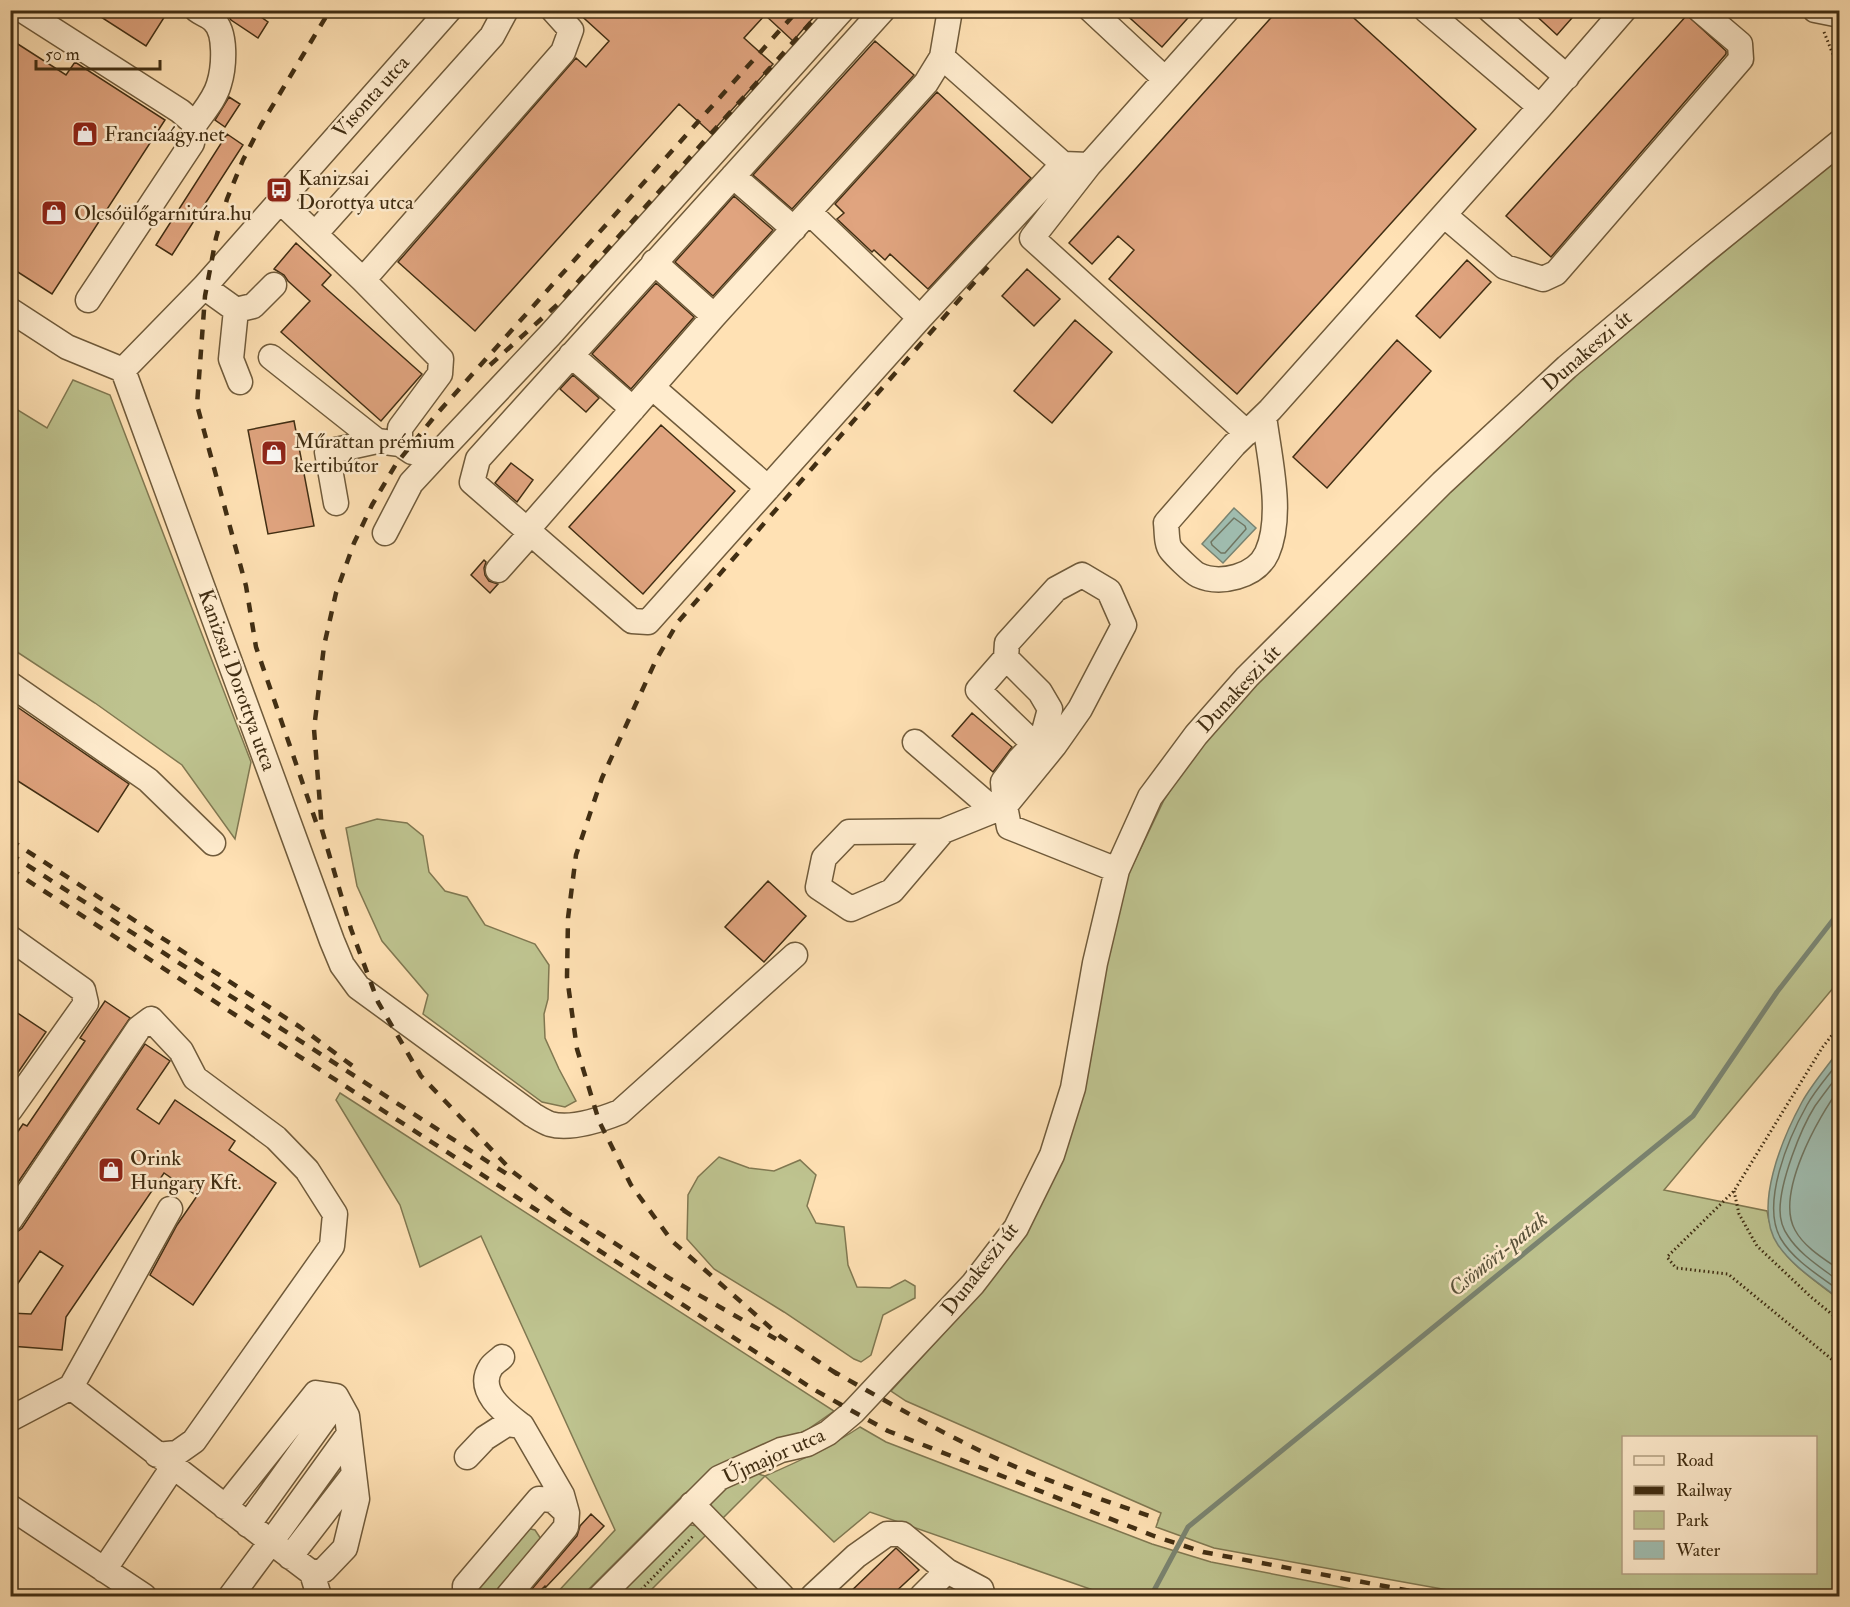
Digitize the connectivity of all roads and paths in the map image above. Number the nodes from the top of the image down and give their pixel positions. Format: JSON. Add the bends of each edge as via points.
{"nodes":[{"id":1,"x":22,"y":10,"type":"edge"},
{"id":2,"x":197,"y":10,"type":"edge"},
{"id":3,"x":449,"y":10,"type":"edge"},
{"id":4,"x":506,"y":10,"type":"edge"},
{"id":5,"x":552,"y":10,"type":"edge"},
{"id":6,"x":842,"y":10,"type":"edge"},
{"id":7,"x":883,"y":10,"type":"edge"},
{"id":8,"x":950,"y":10,"type":"edge"},
{"id":9,"x":1091,"y":10,"type":"edge"},
{"id":10,"x":1227,"y":10,"type":"edge"},
{"id":11,"x":1426,"y":10,"type":"edge"},
{"id":12,"x":1490,"y":10,"type":"edge"},
{"id":13,"x":1624,"y":10,"type":"edge"},
{"id":14,"x":1700,"y":10,"type":"edge"},
{"id":15,"x":1815,"y":11,"type":"edge"},
{"id":16,"x":1839,"y":15,"type":"edge"},
{"id":17,"x":942,"y":57,"type":"junction"},
{"id":18,"x":1839,"y":72,"type":"edge"},
{"id":19,"x":1567,"y":77,"type":"junction"},
{"id":20,"x":1165,"y":79,"type":"junction"},
{"id":21,"x":1540,"y":107,"type":"junction"},
{"id":22,"x":195,"y":124,"type":"junction"},
{"id":23,"x":1839,"y":142,"type":"edge"},
{"id":24,"x":1063,"y":164,"type":"junction"},
{"id":25,"x":1089,"y":165,"type":"junction"},
{"id":26,"x":733,"y":176,"type":"junction"},
{"id":27,"x":279,"y":200,"type":"junction"},
{"id":28,"x":1444,"y":215,"type":"junction"},
{"id":29,"x":801,"y":220,"type":"junction"},
{"id":30,"x":315,"y":234,"type":"junction"},
{"id":31,"x":654,"y":262,"type":"junction"},
{"id":32,"x":363,"y":280,"type":"junction"},
{"id":33,"x":274,"y":285,"type":"dead end"},
{"id":34,"x":204,"y":287,"type":"junction"},
{"id":35,"x":88,"y":300,"type":"dead end"},
{"id":36,"x":10,"y":310,"type":"edge"},
{"id":37,"x":236,"y":310,"type":"junction"},
{"id":38,"x":714,"y":316,"type":"junction"},
{"id":39,"x":920,"y":318,"type":"junction"},
{"id":40,"x":572,"y":355,"type":"junction"},
{"id":41,"x":271,"y":357,"type":"dead end"},
{"id":42,"x":123,"y":370,"type":"junction"},
{"id":43,"x":240,"y":382,"type":"dead end"},
{"id":44,"x":652,"y":387,"type":"junction"},
{"id":45,"x":633,"y":409,"type":"junction"},
{"id":46,"x":1264,"y":416,"type":"junction"},
{"id":47,"x":1247,"y":433,"type":"junction"},
{"id":48,"x":388,"y":442,"type":"junction"},
{"id":49,"x":436,"y":456,"type":"junction"},
{"id":50,"x":768,"y":488,"type":"junction"},
{"id":51,"x":336,"y":504,"type":"dead end"},
{"id":52,"x":529,"y":532,"type":"junction"},
{"id":53,"x":385,"y":533,"type":"dead end"},
{"id":54,"x":498,"y":570,"type":"dead end"},
{"id":55,"x":1006,"y":658,"type":"junction"},
{"id":56,"x":10,"y":684,"type":"edge"},
{"id":57,"x":915,"y":742,"type":"dead end"},
{"id":58,"x":1034,"y":744,"type":"junction"},
{"id":59,"x":999,"y":808,"type":"junction"},
{"id":60,"x":943,"y":831,"type":"junction"},
{"id":61,"x":213,"y":843,"type":"dead end"},
{"id":62,"x":1117,"y":870,"type":"junction"},
{"id":63,"x":10,"y":938,"type":"edge"},
{"id":64,"x":795,"y":956,"type":"dead end"},
{"id":65,"x":1839,"y":1025,"type":"edge"},
{"id":66,"x":10,"y":1110,"type":"edge"},
{"id":67,"x":1734,"y":1191,"type":"junction"},
{"id":68,"x":170,"y":1209,"type":"dead end"},
{"id":69,"x":10,"y":1220,"type":"edge"},
{"id":70,"x":1839,"y":1321,"type":"edge"},
{"id":71,"x":502,"y":1357,"type":"dead end"},
{"id":72,"x":1839,"y":1366,"type":"edge"},
{"id":73,"x":70,"y":1387,"type":"junction"},
{"id":74,"x":871,"y":1393,"type":"joint"},
{"id":75,"x":338,"y":1400,"type":"junction"},
{"id":76,"x":10,"y":1419,"type":"edge"},
{"id":77,"x":522,"y":1426,"type":"junction"},
{"id":78,"x":350,"y":1434,"type":"junction"},
{"id":79,"x":468,"y":1457,"type":"dead end"},
{"id":80,"x":165,"y":1461,"type":"junction"},
{"id":81,"x":354,"y":1474,"type":"junction"},
{"id":82,"x":225,"y":1507,"type":"junction"},
{"id":83,"x":10,"y":1508,"type":"edge"},
{"id":84,"x":567,"y":1513,"type":"junction"},
{"id":85,"x":700,"y":1513,"type":"junction"},
{"id":86,"x":248,"y":1525,"type":"junction"},
{"id":87,"x":271,"y":1542,"type":"junction"},
{"id":88,"x":290,"y":1557,"type":"junction"},
{"id":89,"x":104,"y":1570,"type":"junction"},
{"id":90,"x":947,"y":1571,"type":"junction"},
{"id":91,"x":312,"y":1573,"type":"junction"},
{"id":92,"x":144,"y":1596,"type":"edge"},
{"id":93,"x":231,"y":1596,"type":"edge"},
{"id":94,"x":319,"y":1596,"type":"edge"},
{"id":95,"x":465,"y":1596,"type":"edge"},
{"id":96,"x":508,"y":1596,"type":"edge"},
{"id":97,"x":602,"y":1596,"type":"edge"},
{"id":98,"x":635,"y":1596,"type":"edge"},
{"id":99,"x":782,"y":1596,"type":"edge"},
{"id":100,"x":813,"y":1596,"type":"edge"},
{"id":101,"x":922,"y":1596,"type":"edge"},
{"id":102,"x":983,"y":1596,"type":"edge"}],
"edges":[{"from":1,"to":22,"type":"street"},
{"from":2,"to":22,"type":"street","via":[[215,21],[223,53],[219,84]]},
{"from":3,"to":27,"type":"street","name":"Visonta utca"},
{"from":4,"to":30,"type":"street","via":[[492,36]]},
{"from":5,"to":32,"type":"street","via":[[571,30],[563,52]]},
{"from":6,"to":49,"type":"street"},
{"from":7,"to":26,"type":"street"},
{"from":8,"to":17,"type":"street"},
{"from":9,"to":20,"type":"street"},
{"from":10,"to":20,"type":"street"},
{"from":11,"to":21,"type":"street"},
{"from":12,"to":19,"type":"street"},
{"from":13,"to":19,"type":"street"},
{"from":14,"to":28,"type":"street","via":[[1740,44],[1741,59],[1556,273],[1543,279],[1505,267]]},
{"from":15,"to":16,"type":"street"},
{"from":15,"to":18,"type":"path"},
{"from":17,"to":24,"type":"street"},
{"from":17,"to":29,"type":"street","via":[[926,83]]},
{"from":19,"to":21,"type":"street"},
{"from":20,"to":25,"type":"street"},
{"from":21,"to":28,"type":"street"},
{"from":22,"to":35,"type":"street","via":[[192,143]]},
{"from":23,"to":62,"type":"street","name":"Dunakeszi út","via":[[1568,367],[1442,483],[1247,677],[1196,735],[1150,797]]},
{"from":24,"to":25,"type":"street"},
{"from":24,"to":39,"type":"street"},
{"from":25,"to":47,"type":"street","via":[[1032,238]]},
{"from":26,"to":29,"type":"street"},
{"from":26,"to":31,"type":"street"},
{"from":27,"to":30,"type":"street"},
{"from":27,"to":34,"type":"street","name":"Visonta utca"},
{"from":28,"to":46,"type":"street"},
{"from":29,"to":38,"type":"street"},
{"from":29,"to":39,"type":"street"},
{"from":30,"to":32,"type":"street"},
{"from":31,"to":38,"type":"street"},
{"from":31,"to":40,"type":"street"},
{"from":32,"to":48,"type":"street","via":[[441,359],[440,374]]},
{"from":33,"to":37,"type":"street","via":[[253,306]]},
{"from":34,"to":37,"type":"street"},
{"from":34,"to":42,"type":"street","name":"Visonta utca"},
{"from":36,"to":42,"type":"street","via":[[67,347]]},
{"from":37,"to":43,"type":"street","via":[[231,359]]},
{"from":38,"to":44,"type":"street"},
{"from":39,"to":50,"type":"street"},
{"from":40,"to":45,"type":"street"},
{"from":40,"to":52,"type":"street","via":[[478,459],[472,482]]},
{"from":41,"to":48,"type":"street"},
{"from":42,"to":64,"type":"street","name":"Kanizsai Dorottya utca","via":[[332,941],[342,965],[358,987],[533,1115],[550,1124],[575,1125],[620,1112]]},
{"from":44,"to":45,"type":"street"},
{"from":44,"to":50,"type":"street"},
{"from":45,"to":52,"type":"street"},
{"from":46,"to":47,"type":"street"},
{"from":46,"to":47,"type":"street","via":[[1274,497],[1273,533],[1266,556],[1250,572],[1226,580],[1198,574],[1169,548],[1166,523]]},
{"from":48,"to":49,"type":"street"},
{"from":48,"to":51,"type":"street","via":[[327,452]]},
{"from":49,"to":53,"type":"street","via":[[411,483]]},
{"from":50,"to":52,"type":"street","via":[[648,622],[632,621]]},
{"from":52,"to":54,"type":"street"},
{"from":55,"to":58,"type":"street","via":[[1040,692],[1050,708],[1043,735]]},
{"from":55,"to":58,"type":"street","via":[[978,690]]},
{"from":55,"to":59,"type":"street","via":[[1007,643],[1056,589],[1082,575],[1109,591],[1124,625],[1080,709],[1054,746]]},
{"from":56,"to":61,"type":"street","via":[[148,780]]},
{"from":57,"to":59,"type":"street"},
{"from":58,"to":59,"type":"street","via":[[1003,782]]},
{"from":59,"to":60,"type":"street"},
{"from":59,"to":62,"type":"street","via":[[1009,827]]},
{"from":60,"to":60,"type":"street","via":[[892,891],[851,909],[818,887],[824,858],[849,832]]},
{"from":62,"to":74,"type":"street","name":"Dunakeszi út","via":[[1095,963],[1073,1088],[1052,1155],[1016,1228],[973,1284]]},
{"from":63,"to":66,"type":"street","via":[[83,990],[87,1003]]},
{"from":65,"to":67,"type":"path"},
{"from":67,"to":70,"type":"path","via":[[1739,1214],[1757,1246]]},
{"from":67,"to":72,"type":"path","via":[[1667,1257],[1676,1268],[1728,1274]]},
{"from":68,"to":73,"type":"street"},
{"from":69,"to":80,"type":"street","via":[[139,1028],[151,1019],[181,1051],[195,1078],[276,1138],[307,1170],[335,1214],[332,1246],[194,1441]]},
{"from":71,"to":77,"type":"street","via":[[491,1368],[487,1381],[490,1396]]},
{"from":73,"to":76,"type":"street"},
{"from":73,"to":80,"type":"street"},
{"from":74,"to":85,"type":"street","name":"Újmajor utca","via":[[854,1412],[807,1444],[781,1450],[719,1478]]},
{"from":75,"to":78,"type":"street","via":[[347,1416]]},
{"from":75,"to":82,"type":"street","via":[[336,1396],[316,1394]]},
{"from":75,"to":86,"type":"street"},
{"from":77,"to":79,"type":"street","via":[[507,1424],[485,1438]]},
{"from":77,"to":84,"type":"street","via":[[562,1495]]},
{"from":78,"to":81,"type":"street"},
{"from":78,"to":87,"type":"street"},
{"from":80,"to":82,"type":"street"},
{"from":80,"to":89,"type":"street"},
{"from":81,"to":88,"type":"street"},
{"from":81,"to":91,"type":"street","via":[[357,1499],[345,1548],[324,1570]]},
{"from":82,"to":86,"type":"street"},
{"from":83,"to":89,"type":"street"},
{"from":84,"to":95,"type":"street","via":[[554,1500],[539,1499],[465,1586]]},
{"from":84,"to":96,"type":"street","via":[[566,1527]]},
{"from":85,"to":97,"type":"street","name":"Újmajor utca"},
{"from":85,"to":98,"type":"path"},
{"from":85,"to":99,"type":"street"},
{"from":86,"to":87,"type":"street"},
{"from":87,"to":88,"type":"street"},
{"from":87,"to":93,"type":"street"},
{"from":88,"to":91,"type":"street"},
{"from":89,"to":92,"type":"street"},
{"from":90,"to":100,"type":"street","via":[[902,1534],[887,1534],[856,1556]]},
{"from":90,"to":101,"type":"street"},
{"from":90,"to":102,"type":"street","via":[[981,1589]]},
{"from":91,"to":94,"type":"street"}]}
